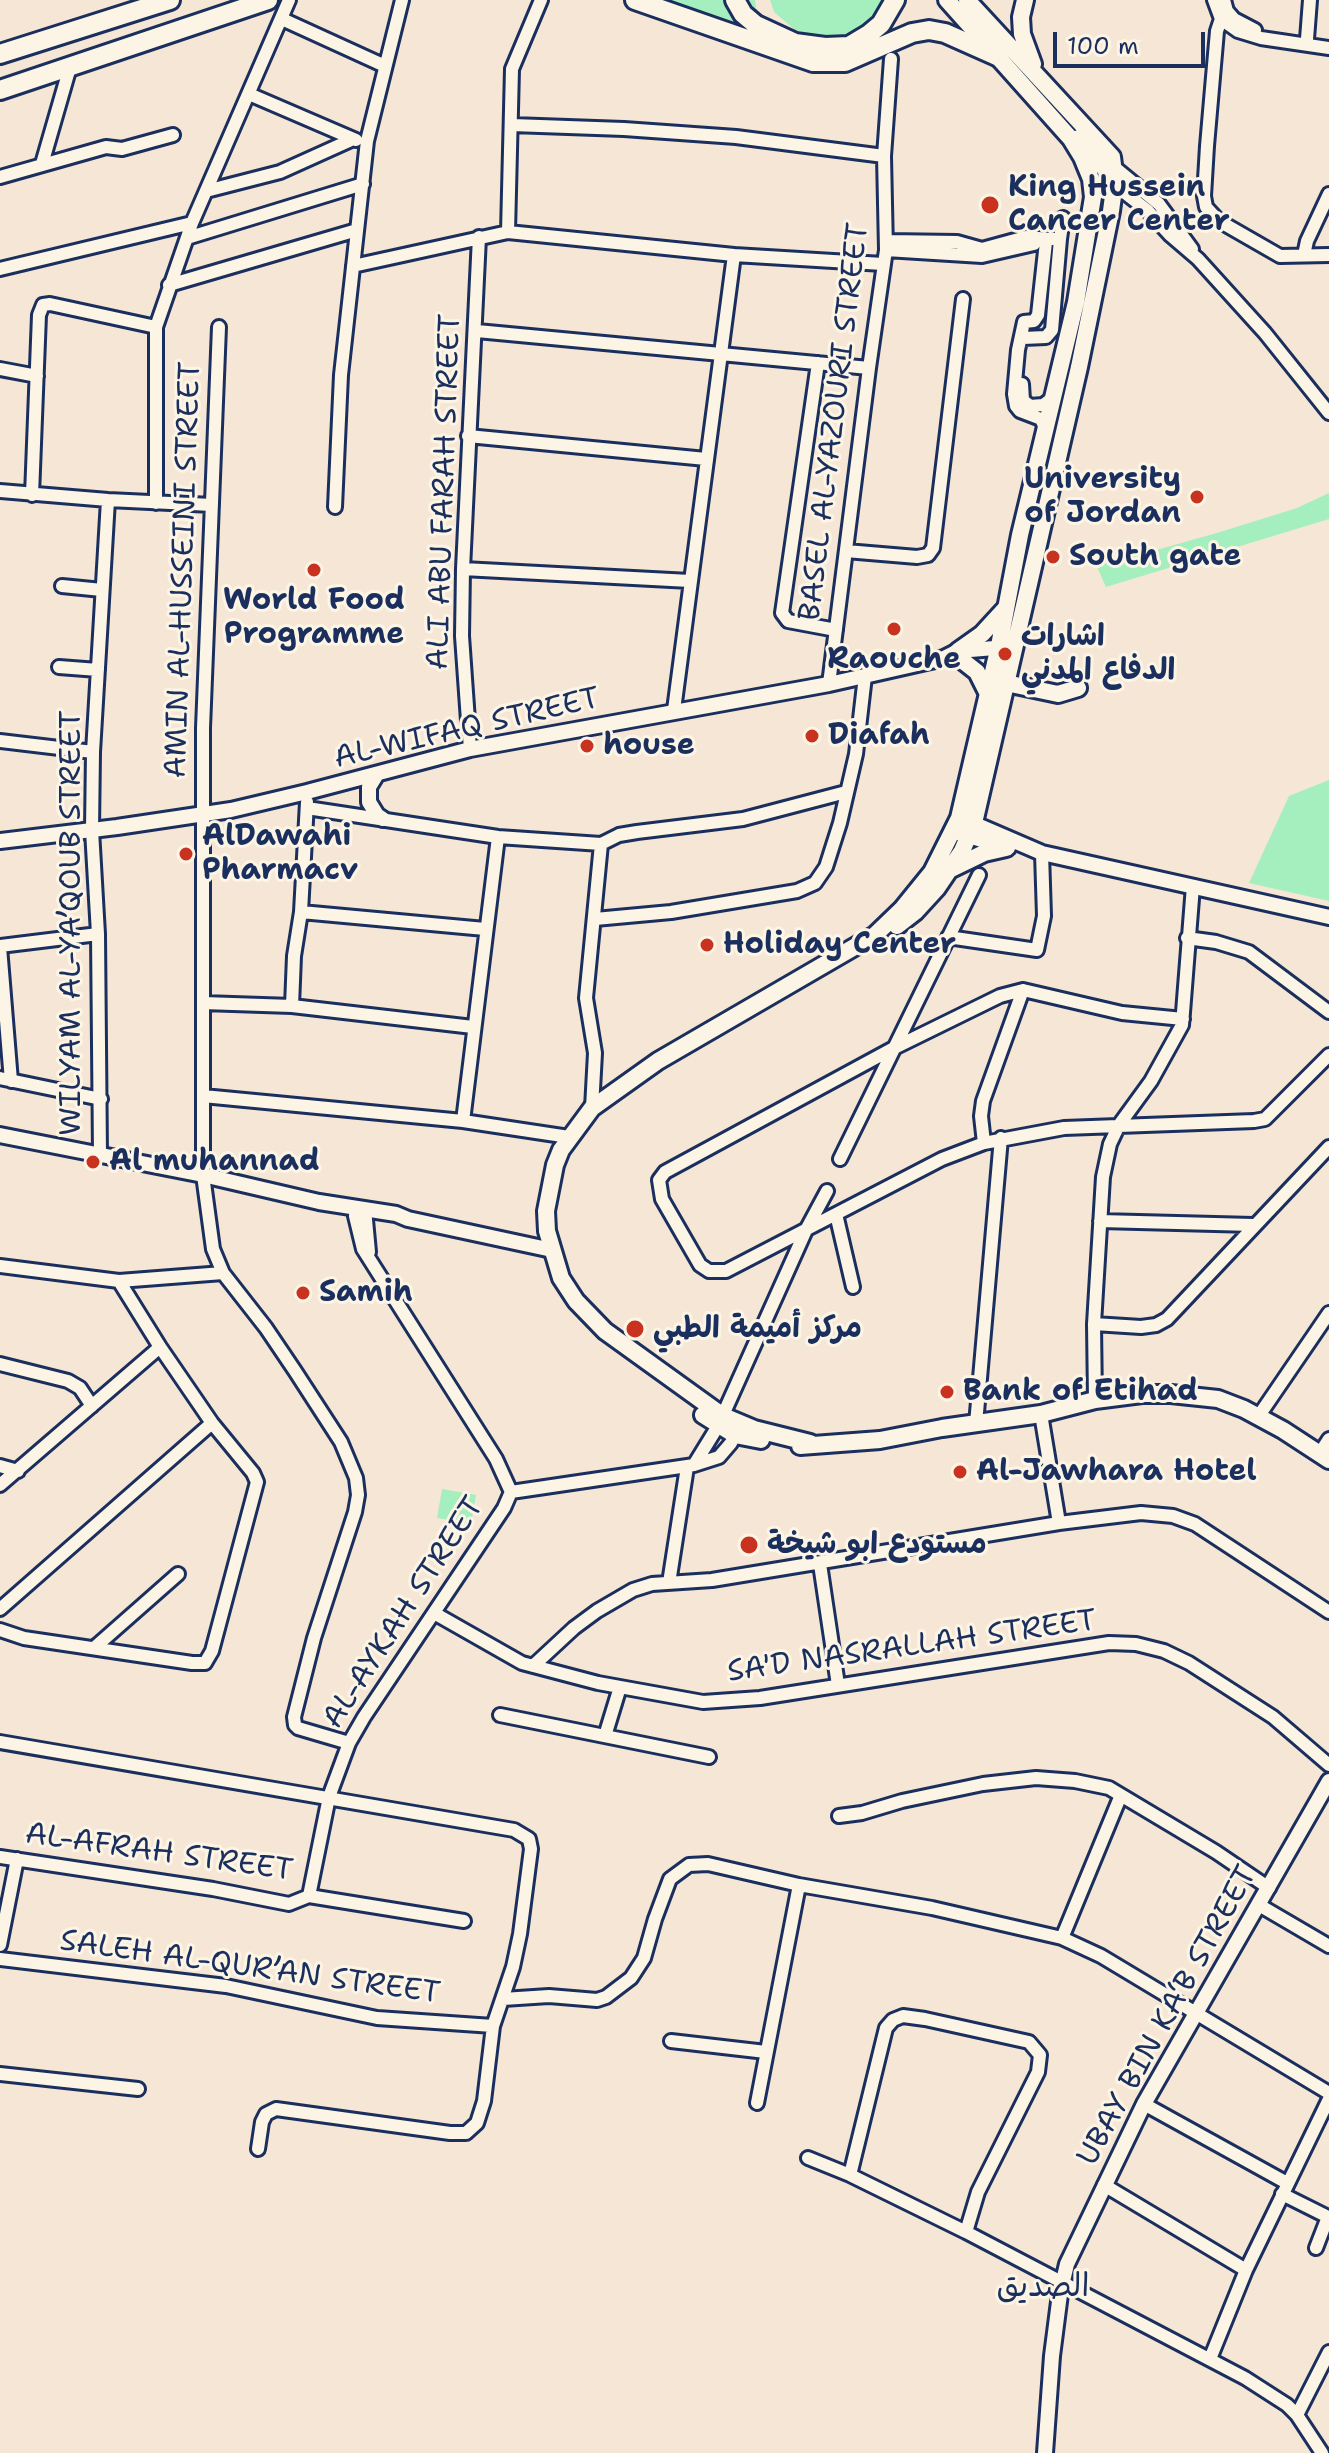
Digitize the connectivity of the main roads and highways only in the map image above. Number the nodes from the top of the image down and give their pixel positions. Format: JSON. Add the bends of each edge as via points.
{"nodes":[{"id":1,"x":170,"y":0,"type":"edge"},
{"id":2,"x":268,"y":0,"type":"edge"},
{"id":3,"x":635,"y":0,"type":"edge"},
{"id":4,"x":735,"y":0,"type":"edge"},
{"id":5,"x":895,"y":0,"type":"edge"},
{"id":6,"x":947,"y":0,"type":"edge"},
{"id":7,"x":967,"y":0,"type":"edge"},
{"id":8,"x":1025,"y":0,"type":"edge"},
{"id":9,"x":0,"y":54,"type":"edge"},
{"id":10,"x":999,"y":57,"type":"junction"},
{"id":11,"x":1047,"y":85,"type":"junction"},
{"id":12,"x":0,"y":90,"type":"edge"},
{"id":13,"x":1042,"y":106,"type":"junction"},
{"id":14,"x":1115,"y":177,"type":"junction"},
{"id":15,"x":1006,"y":607,"type":"junction"},
{"id":16,"x":1005,"y":652,"type":"junction"},
{"id":17,"x":1006,"y":683,"type":"junction"},
{"id":18,"x":1078,"y":688,"type":"dead end"},
{"id":19,"x":988,"y":694,"type":"junction"},
{"id":20,"x":964,"y":827,"type":"junction"},
{"id":21,"x":1006,"y":848,"type":"road end"},
{"id":22,"x":950,"y":870,"type":"junction"},
{"id":23,"x":875,"y":935,"type":"junction"},
{"id":24,"x":1326,"y":1451,"type":"edge"}],
"edges":[{"from":1,"to":9,"type":"main road"},
{"from":2,"to":12,"type":"main road"},
{"from":3,"to":10,"type":"main road","via":[[813,62],[845,62],[929,30]]},
{"from":4,"to":5,"type":"main road","via":[[756,25],[782,39],[836,47],[869,34]]},
{"from":6,"to":10,"type":"main road"},
{"from":7,"to":11,"type":"main road"},
{"from":8,"to":11,"type":"main road","via":[[1022,34]]},
{"from":10,"to":13,"type":"main road"},
{"from":11,"to":14,"type":"main road","via":[[1112,157]]},
{"from":13,"to":14,"type":"main road","via":[[1059,116]]},
{"from":13,"to":15,"type":"main road","via":[[1082,157],[1093,197],[1084,262]]},
{"from":14,"to":16,"type":"main road","via":[[1082,352]]},
{"from":15,"to":16,"type":"main road"},
{"from":15,"to":19,"type":"main road","via":[[955,656],[977,672]]},
{"from":16,"to":17,"type":"main road"},
{"from":16,"to":19,"type":"main road"},
{"from":17,"to":18,"type":"main road","via":[[1058,694]]},
{"from":17,"to":20,"type":"main road"},
{"from":19,"to":20,"type":"main road"},
{"from":20,"to":22,"type":"main road"},
{"from":20,"to":23,"type":"main road","via":[[920,889]]},
{"from":21,"to":22,"type":"main road"},
{"from":22,"to":23,"type":"main road","via":[[915,912]]},
{"from":23,"to":24,"type":"main road","via":[[658,1061],[592,1108],[569,1137],[548,1194],[547,1231],[561,1278],[576,1301],[640,1367],[721,1421],[799,1446],[880,1440],[1142,1394],[1218,1399]]}]}
